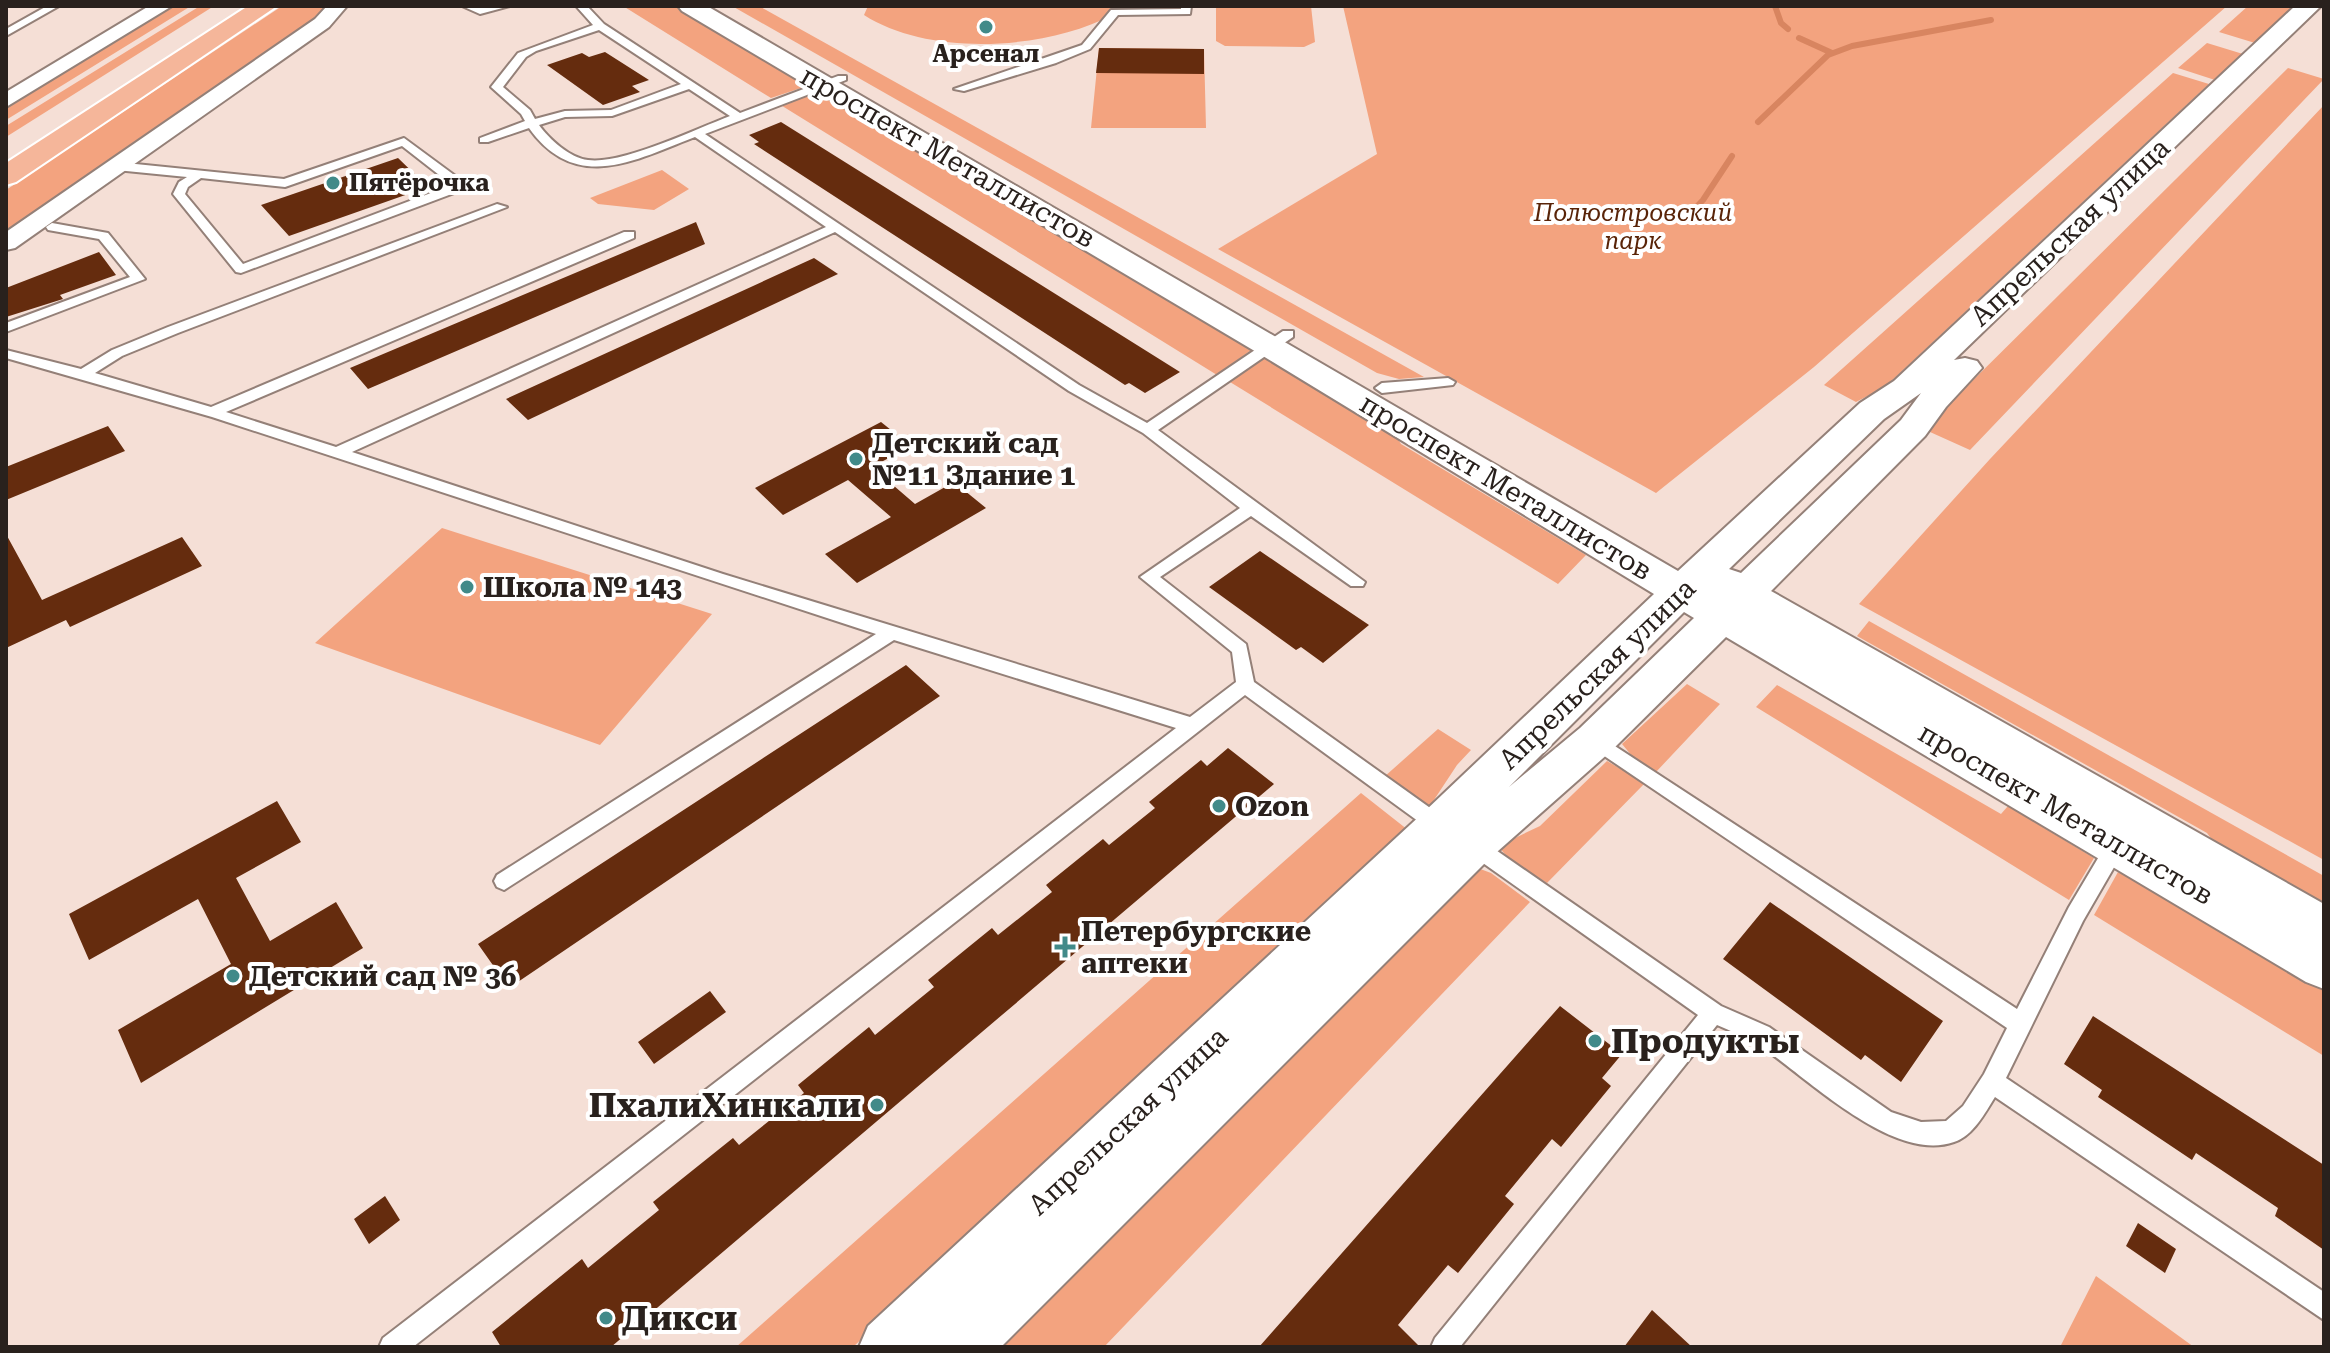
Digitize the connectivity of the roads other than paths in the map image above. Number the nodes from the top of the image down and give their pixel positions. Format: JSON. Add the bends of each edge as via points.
{"nodes":[{"id":1,"x":54,"y":6,"type":"edge"},
{"id":2,"x":162,"y":6,"type":"edge"},
{"id":3,"x":225,"y":6,"type":"edge"},
{"id":4,"x":265,"y":6,"type":"edge"},
{"id":5,"x":337,"y":6,"type":"edge"},
{"id":6,"x":467,"y":6,"type":"edge"},
{"id":7,"x":505,"y":6,"type":"edge"},
{"id":8,"x":581,"y":6,"type":"edge"},
{"id":9,"x":690,"y":6,"type":"edge"},
{"id":10,"x":718,"y":6,"type":"edge"},
{"id":11,"x":1186,"y":6,"type":"edge"},
{"id":12,"x":2309,"y":6,"type":"edge"},
{"id":13,"x":2324,"y":19,"type":"edge"},
{"id":14,"x":600,"y":26,"type":"junction"},
{"id":15,"x":6,"y":33,"type":"edge"},
{"id":16,"x":834,"y":81,"type":"junction"},
{"id":17,"x":690,"y":85,"type":"junction"},
{"id":18,"x":960,"y":89,"type":"dead end"},
{"id":19,"x":6,"y":101,"type":"edge"},
{"id":20,"x":737,"y":116,"type":"junction"},
{"id":21,"x":532,"y":123,"type":"junction"},
{"id":22,"x":696,"y":133,"type":"junction"},
{"id":23,"x":484,"y":140,"type":"dead end"},
{"id":24,"x":6,"y":145,"type":"edge"},
{"id":25,"x":116,"y":166,"type":"junction"},
{"id":26,"x":6,"y":176,"type":"edge"},
{"id":27,"x":196,"y":176,"type":"junction"},
{"id":28,"x":501,"y":207,"type":"dead end"},
{"id":29,"x":52,"y":227,"type":"dead end"},
{"id":30,"x":836,"y":227,"type":"junction"},
{"id":31,"x":629,"y":235,"type":"dead end"},
{"id":32,"x":6,"y":243,"type":"edge"},
{"id":33,"x":6,"y":328,"type":"edge"},
{"id":34,"x":1279,"y":340,"type":"junction"},
{"id":35,"x":6,"y":354,"type":"edge"},
{"id":36,"x":83,"y":374,"type":"junction"},
{"id":37,"x":1448,"y":382,"type":"dead end"},
{"id":38,"x":1382,"y":388,"type":"junction"},
{"id":39,"x":210,"y":413,"type":"junction"},
{"id":40,"x":1148,"y":430,"type":"junction"},
{"id":41,"x":336,"y":453,"type":"junction"},
{"id":42,"x":1251,"y":508,"type":"junction"},
{"id":43,"x":1681,"y":565,"type":"junction"},
{"id":44,"x":1357,"y":582,"type":"dead end"},
{"id":45,"x":1734,"y":604,"type":"junction"},
{"id":46,"x":891,"y":633,"type":"junction"},
{"id":47,"x":1245,"y":685,"type":"junction"},
{"id":48,"x":1191,"y":725,"type":"junction"},
{"id":49,"x":1595,"y":740,"type":"junction"},
{"id":50,"x":1457,"y":835,"type":"junction"},
{"id":51,"x":2117,"y":844,"type":"junction"},
{"id":52,"x":504,"y":881,"type":"dead end"},
{"id":53,"x":2324,"y":929,"type":"edge"},
{"id":54,"x":2324,"y":966,"type":"edge"},
{"id":55,"x":1713,"y":1013,"type":"junction"},
{"id":56,"x":2020,"y":1024,"type":"junction"},
{"id":57,"x":1992,"y":1082,"type":"junction"},
{"id":58,"x":2324,"y":1307,"type":"edge"},
{"id":59,"x":392,"y":1347,"type":"edge"},
{"id":60,"x":889,"y":1347,"type":"edge"},
{"id":61,"x":958,"y":1347,"type":"edge"},
{"id":62,"x":1444,"y":1347,"type":"edge"}],
"edges":[{"from":1,"to":15,"type":"lane"},
{"from":2,"to":19,"type":"street"},
{"from":3,"to":24,"type":"main road"},
{"from":4,"to":26,"type":"main road"},
{"from":5,"to":25,"type":"street","via":[[322,23]]},
{"from":6,"to":7,"type":"lane","via":[[480,11]]},
{"from":8,"to":14,"type":"lane"},
{"from":9,"to":16,"type":"street","name":"проспект Металлистов"},
{"from":10,"to":16,"type":"street","name":"проспект Металлистов"},
{"from":11,"to":18,"type":"lane","via":[[1186,12],[1115,12],[1086,47]]},
{"from":12,"to":43,"type":"street","name":"Апрельская улица","via":[[1906,388]]},
{"from":13,"to":45,"type":"street","name":"Апрельская улица","via":[[1934,399],[1913,428]]},
{"from":14,"to":17,"type":"lane"},
{"from":14,"to":21,"type":"lane","via":[[532,49],[499,82],[499,91]]},
{"from":16,"to":20,"type":"lane"},
{"from":16,"to":34,"type":"street","name":"проспект Металлистов"},
{"from":17,"to":20,"type":"lane"},
{"from":17,"to":21,"type":"lane","via":[[612,113],[565,114]]},
{"from":20,"to":22,"type":"lane"},
{"from":21,"to":22,"type":"lane","via":[[570,160],[583,165],[624,160]]},
{"from":21,"to":23,"type":"lane"},
{"from":22,"to":30,"type":"lane"},
{"from":25,"to":27,"type":"lane"},
{"from":25,"to":32,"type":"street"},
{"from":27,"to":27,"type":"lane","via":[[285,183],[404,142],[461,186],[241,269],[179,194]]},
{"from":28,"to":36,"type":"lane","via":[[173,330]]},
{"from":29,"to":33,"type":"lane","via":[[103,236],[138,279]]},
{"from":30,"to":40,"type":"lane","via":[[1074,388]]},
{"from":30,"to":41,"type":"lane"},
{"from":31,"to":39,"type":"lane"},
{"from":34,"to":38,"type":"street","name":"проспект Металлистов"},
{"from":34,"to":40,"type":"lane"},
{"from":34,"to":43,"type":"street","name":"проспект Металлистов"},
{"from":35,"to":36,"type":"lane"},
{"from":36,"to":39,"type":"lane"},
{"from":37,"to":38,"type":"lane"},
{"from":38,"to":43,"type":"street","name":"проспект Металлистов"},
{"from":39,"to":41,"type":"lane"},
{"from":40,"to":42,"type":"lane"},
{"from":41,"to":46,"type":"lane"},
{"from":42,"to":44,"type":"lane"},
{"from":42,"to":47,"type":"lane","via":[[1148,577],[1240,649]]},
{"from":43,"to":45,"type":"street","name":"проспект Металлистов"},
{"from":43,"to":50,"type":"street","name":"Апрельская улица"},
{"from":45,"to":49,"type":"street","name":"Апрельская улица"},
{"from":45,"to":51,"type":"street","name":"проспект Металлистов"},
{"from":45,"to":53,"type":"street","name":"проспект Металлистов"},
{"from":46,"to":48,"type":"lane"},
{"from":46,"to":52,"type":"lane"},
{"from":47,"to":48,"type":"lane"},
{"from":47,"to":50,"type":"lane"},
{"from":48,"to":59,"type":"lane"},
{"from":49,"to":50,"type":"street","name":"Апрельская улица"},
{"from":49,"to":56,"type":"lane"},
{"from":50,"to":55,"type":"lane"},
{"from":50,"to":60,"type":"street","name":"Апрельская улица"},
{"from":50,"to":61,"type":"street","name":"Апрельская улица"},
{"from":51,"to":54,"type":"street","name":"проспект Металлистов"},
{"from":51,"to":56,"type":"lane"},
{"from":55,"to":57,"type":"lane","via":[[1761,1034],[1884,1121],[1921,1134],[1951,1132],[1971,1114]]},
{"from":55,"to":62,"type":"lane"},
{"from":56,"to":57,"type":"lane"},
{"from":57,"to":58,"type":"lane"}]}
